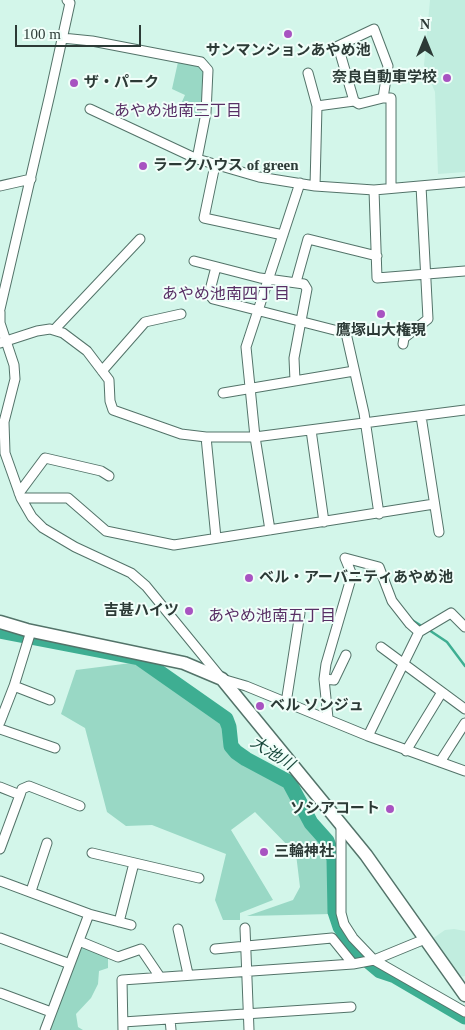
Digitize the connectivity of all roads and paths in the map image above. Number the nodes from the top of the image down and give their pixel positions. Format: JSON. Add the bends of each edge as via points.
{"nodes":[{"id":1,"x":67,"y":0,"type":"edge"},
{"id":2,"x":62,"y":38,"type":"junction"},
{"id":3,"x":308,"y":73,"type":"dead end"},
{"id":4,"x":383,"y":98,"type":"junction"},
{"id":5,"x":354,"y":101,"type":"junction"},
{"id":6,"x":317,"y":106,"type":"junction"},
{"id":7,"x":90,"y":109,"type":"dead end"},
{"id":8,"x":197,"y":159,"type":"junction"},
{"id":9,"x":215,"y":165,"type":"junction"},
{"id":10,"x":31,"y":179,"type":"junction"},
{"id":11,"x":465,"y":182,"type":"edge"},
{"id":12,"x":300,"y":183,"type":"junction"},
{"id":13,"x":0,"y":186,"type":"edge"},
{"id":14,"x":315,"y":186,"type":"junction"},
{"id":15,"x":421,"y":186,"type":"junction"},
{"id":16,"x":391,"y":188,"type":"junction"},
{"id":17,"x":374,"y":190,"type":"junction"},
{"id":18,"x":283,"y":235,"type":"junction"},
{"id":19,"x":140,"y":239,"type":"dead end"},
{"id":20,"x":377,"y":256,"type":"junction"},
{"id":21,"x":194,"y":261,"type":"dead end"},
{"id":22,"x":216,"y":267,"type":"junction"},
{"id":23,"x":465,"y":270,"type":"edge"},
{"id":24,"x":4,"y":273,"type":"edge"},
{"id":25,"x":426,"y":274,"type":"junction"},
{"id":26,"x":268,"y":278,"type":"junction"},
{"id":27,"x":296,"y":282,"type":"junction"},
{"id":28,"x":0,"y":310,"type":"edge"},
{"id":29,"x":257,"y":310,"type":"junction"},
{"id":30,"x":181,"y":314,"type":"dead end"},
{"id":31,"x":300,"y":320,"type":"junction"},
{"id":32,"x":54,"y":330,"type":"junction"},
{"id":33,"x":3,"y":342,"type":"edge"},
{"id":34,"x":403,"y":344,"type":"dead end"},
{"id":35,"x":102,"y":371,"type":"junction"},
{"id":36,"x":354,"y":371,"type":"junction"},
{"id":37,"x":295,"y":380,"type":"junction"},
{"id":38,"x":249,"y":390,"type":"junction"},
{"id":39,"x":223,"y":393,"type":"dead end"},
{"id":40,"x":465,"y":410,"type":"edge"},
{"id":41,"x":420,"y":416,"type":"junction"},
{"id":42,"x":365,"y":424,"type":"junction"},
{"id":43,"x":312,"y":430,"type":"junction"},
{"id":44,"x":206,"y":437,"type":"junction"},
{"id":45,"x":255,"y":437,"type":"junction"},
{"id":46,"x":109,"y":476,"type":"dead end"},
{"id":47,"x":20,"y":496,"type":"junction"},
{"id":48,"x":434,"y":504,"type":"junction"},
{"id":49,"x":379,"y":514,"type":"junction"},
{"id":50,"x":324,"y":522,"type":"junction"},
{"id":51,"x":270,"y":530,"type":"junction"},
{"id":52,"x":439,"y":532,"type":"dead end"},
{"id":53,"x":216,"y":538,"type":"junction"},
{"id":54,"x":300,"y":613,"type":"dead end"},
{"id":55,"x":0,"y":622,"type":"edge"},
{"id":56,"x":465,"y":627,"type":"edge"},
{"id":57,"x":31,"y":631,"type":"junction"},
{"id":58,"x":419,"y":632,"type":"junction"},
{"id":59,"x":382,"y":647,"type":"dead end"},
{"id":60,"x":346,"y":655,"type":"dead end"},
{"id":61,"x":404,"y":663,"type":"junction"},
{"id":62,"x":222,"y":679,"type":"junction"},
{"id":63,"x":324,"y":679,"type":"junction"},
{"id":64,"x":14,"y":686,"type":"junction"},
{"id":65,"x":442,"y":692,"type":"junction"},
{"id":66,"x":50,"y":700,"type":"dead end"},
{"id":67,"x":286,"y":703,"type":"junction"},
{"id":68,"x":465,"y":709,"type":"edge"},
{"id":69,"x":328,"y":718,"type":"junction"},
{"id":70,"x":0,"y":722,"type":"edge"},
{"id":71,"x":465,"y":722,"type":"edge"},
{"id":72,"x":0,"y":729,"type":"edge"},
{"id":73,"x":368,"y":736,"type":"junction"},
{"id":74,"x":55,"y":748,"type":"dead end"},
{"id":75,"x":406,"y":751,"type":"junction"},
{"id":76,"x":440,"y":762,"type":"junction"},
{"id":77,"x":465,"y":771,"type":"edge"},
{"id":78,"x":0,"y":788,"type":"edge"},
{"id":79,"x":20,"y":795,"type":"junction"},
{"id":80,"x":80,"y":806,"type":"dead end"},
{"id":81,"x":341,"y":824,"type":"junction"},
{"id":82,"x":47,"y":843,"type":"dead end"},
{"id":83,"x":0,"y":849,"type":"edge"},
{"id":84,"x":92,"y":853,"type":"dead end"},
{"id":85,"x":134,"y":862,"type":"junction"},
{"id":86,"x":199,"y":878,"type":"dead end"},
{"id":87,"x":0,"y":881,"type":"edge"},
{"id":88,"x":31,"y":891,"type":"junction"},
{"id":89,"x":89,"y":914,"type":"junction"},
{"id":90,"x":119,"y":922,"type":"junction"},
{"id":91,"x":131,"y":925,"type":"dead end"},
{"id":92,"x":245,"y":928,"type":"dead end"},
{"id":93,"x":178,"y":929,"type":"dead end"},
{"id":94,"x":0,"y":938,"type":"edge"},
{"id":95,"x":425,"y":939,"type":"junction"},
{"id":96,"x":79,"y":941,"type":"junction"},
{"id":97,"x":246,"y":946,"type":"junction"},
{"id":98,"x":215,"y":949,"type":"dead end"},
{"id":99,"x":374,"y":960,"type":"junction"},
{"id":100,"x":70,"y":964,"type":"junction"},
{"id":101,"x":357,"y":964,"type":"junction"},
{"id":102,"x":248,"y":970,"type":"junction"},
{"id":103,"x":188,"y":974,"type":"junction"},
{"id":104,"x":160,"y":977,"type":"junction"},
{"id":105,"x":0,"y":993,"type":"edge"},
{"id":106,"x":465,"y":996,"type":"edge"},
{"id":107,"x":351,"y":1007,"type":"dead end"},
{"id":108,"x":51,"y":1012,"type":"junction"},
{"id":109,"x":465,"y":1012,"type":"edge"},
{"id":110,"x":248,"y":1014,"type":"junction"},
{"id":111,"x":170,"y":1018,"type":"junction"},
{"id":112,"x":123,"y":1026,"type":"edge"},
{"id":113,"x":45,"y":1030,"type":"edge"},
{"id":114,"x":171,"y":1030,"type":"edge"},
{"id":115,"x":249,"y":1030,"type":"edge"}],
"edges":[{"from":1,"to":2,"type":"street","via":[[70,3]]},
{"from":2,"to":8,"type":"street","via":[[201,62],[208,70],[206,123]]},
{"from":2,"to":10,"type":"street"},
{"from":3,"to":6,"type":"street"},
{"from":4,"to":5,"type":"street","via":[[359,104]]},
{"from":4,"to":5,"type":"street","via":[[388,66],[374,29],[338,46]]},
{"from":4,"to":16,"type":"street","via":[[390,98]]},
{"from":5,"to":6,"type":"street"},
{"from":6,"to":14,"type":"street"},
{"from":7,"to":8,"type":"street"},
{"from":8,"to":9,"type":"street"},
{"from":9,"to":12,"type":"street","via":[[259,177]]},
{"from":9,"to":18,"type":"street","via":[[204,218]]},
{"from":10,"to":13,"type":"street"},
{"from":10,"to":24,"type":"street"},
{"from":11,"to":15,"type":"street"},
{"from":12,"to":14,"type":"street"},
{"from":12,"to":18,"type":"street"},
{"from":14,"to":17,"type":"street"},
{"from":15,"to":16,"type":"street"},
{"from":15,"to":25,"type":"street"},
{"from":16,"to":17,"type":"street"},
{"from":17,"to":20,"type":"street"},
{"from":18,"to":26,"type":"street"},
{"from":19,"to":32,"type":"street"},
{"from":20,"to":25,"type":"street","via":[[377,278]]},
{"from":20,"to":27,"type":"street","via":[[308,239]]},
{"from":21,"to":22,"type":"street"},
{"from":22,"to":26,"type":"street"},
{"from":22,"to":29,"type":"street","via":[[209,294],[213,300]]},
{"from":23,"to":25,"type":"street"},
{"from":24,"to":28,"type":"street"},
{"from":25,"to":34,"type":"street","via":[[428,319],[404,338]]},
{"from":26,"to":27,"type":"street"},
{"from":26,"to":29,"type":"street"},
{"from":27,"to":31,"type":"street","via":[[304,284],[307,289]]},
{"from":28,"to":33,"type":"street"},
{"from":29,"to":31,"type":"street"},
{"from":29,"to":38,"type":"street","via":[[246,347]]},
{"from":30,"to":35,"type":"street","via":[[145,322]]},
{"from":31,"to":36,"type":"street","via":[[346,332]]},
{"from":31,"to":37,"type":"street","via":[[294,358]]},
{"from":32,"to":33,"type":"street","via":[[37,331]]},
{"from":32,"to":35,"type":"street","via":[[87,351]]},
{"from":33,"to":47,"type":"street","via":[[14,365],[3,438]]},
{"from":35,"to":44,"type":"street","via":[[109,380],[114,410],[181,434]]},
{"from":36,"to":37,"type":"street"},
{"from":36,"to":42,"type":"street"},
{"from":37,"to":38,"type":"street"},
{"from":38,"to":39,"type":"street"},
{"from":38,"to":45,"type":"street"},
{"from":40,"to":41,"type":"street"},
{"from":41,"to":42,"type":"street"},
{"from":41,"to":48,"type":"street"},
{"from":42,"to":43,"type":"street"},
{"from":42,"to":49,"type":"street"},
{"from":43,"to":45,"type":"street"},
{"from":43,"to":50,"type":"street"},
{"from":44,"to":45,"type":"street"},
{"from":44,"to":53,"type":"street"},
{"from":45,"to":51,"type":"street"},
{"from":46,"to":47,"type":"street","via":[[101,471],[45,458]]},
{"from":47,"to":53,"type":"street","via":[[68,498],[106,531],[174,545]]},
{"from":47,"to":62,"type":"street","via":[[32,517],[43,528],[131,574],[146,586]]},
{"from":48,"to":49,"type":"street"},
{"from":48,"to":52,"type":"street"},
{"from":49,"to":50,"type":"street"},
{"from":50,"to":51,"type":"street"},
{"from":51,"to":53,"type":"street"},
{"from":54,"to":67,"type":"street"},
{"from":55,"to":57,"type":"street"},
{"from":56,"to":58,"type":"street","via":[[451,613]]},
{"from":57,"to":62,"type":"street","via":[[184,663]]},
{"from":57,"to":64,"type":"street"},
{"from":58,"to":61,"type":"street"},
{"from":58,"to":63,"type":"street","via":[[392,600],[379,566],[345,558],[352,575]]},
{"from":59,"to":61,"type":"street"},
{"from":60,"to":63,"type":"street","via":[[334,680]]},
{"from":61,"to":65,"type":"street"},
{"from":61,"to":73,"type":"street"},
{"from":62,"to":67,"type":"street"},
{"from":62,"to":81,"type":"street"},
{"from":63,"to":69,"type":"street"},
{"from":64,"to":66,"type":"street"},
{"from":64,"to":70,"type":"street"},
{"from":65,"to":68,"type":"street"},
{"from":65,"to":75,"type":"street"},
{"from":67,"to":69,"type":"street"},
{"from":69,"to":73,"type":"street"},
{"from":71,"to":76,"type":"street"},
{"from":72,"to":74,"type":"street"},
{"from":73,"to":75,"type":"street"},
{"from":75,"to":76,"type":"street"},
{"from":76,"to":77,"type":"street"},
{"from":78,"to":79,"type":"street"},
{"from":79,"to":80,"type":"street","via":[[22,789],[29,786]]},
{"from":79,"to":83,"type":"street"},
{"from":81,"to":95,"type":"street"},
{"from":81,"to":99,"type":"street","via":[[340,898],[344,924]]},
{"from":82,"to":88,"type":"street"},
{"from":84,"to":85,"type":"street"},
{"from":85,"to":86,"type":"street"},
{"from":85,"to":90,"type":"street"},
{"from":87,"to":88,"type":"street"},
{"from":88,"to":89,"type":"street"},
{"from":89,"to":90,"type":"street"},
{"from":89,"to":96,"type":"street"},
{"from":90,"to":91,"type":"street"},
{"from":92,"to":97,"type":"street"},
{"from":93,"to":103,"type":"street"},
{"from":94,"to":100,"type":"street"},
{"from":95,"to":99,"type":"street"},
{"from":95,"to":106,"type":"street"},
{"from":96,"to":100,"type":"street"},
{"from":96,"to":104,"type":"street","via":[[118,956],[141,949]]},
{"from":97,"to":98,"type":"street"},
{"from":97,"to":101,"type":"street","via":[[332,938]]},
{"from":97,"to":102,"type":"street"},
{"from":99,"to":101,"type":"street"},
{"from":99,"to":109,"type":"street"},
{"from":100,"to":108,"type":"street"},
{"from":101,"to":102,"type":"street"},
{"from":102,"to":103,"type":"street"},
{"from":102,"to":110,"type":"street"},
{"from":103,"to":104,"type":"street"},
{"from":104,"to":112,"type":"street","via":[[122,980]]},
{"from":105,"to":108,"type":"street"},
{"from":107,"to":110,"type":"street"},
{"from":108,"to":113,"type":"street"},
{"from":110,"to":111,"type":"street"},
{"from":110,"to":115,"type":"street"},
{"from":111,"to":112,"type":"street"},
{"from":111,"to":114,"type":"street"}]}
